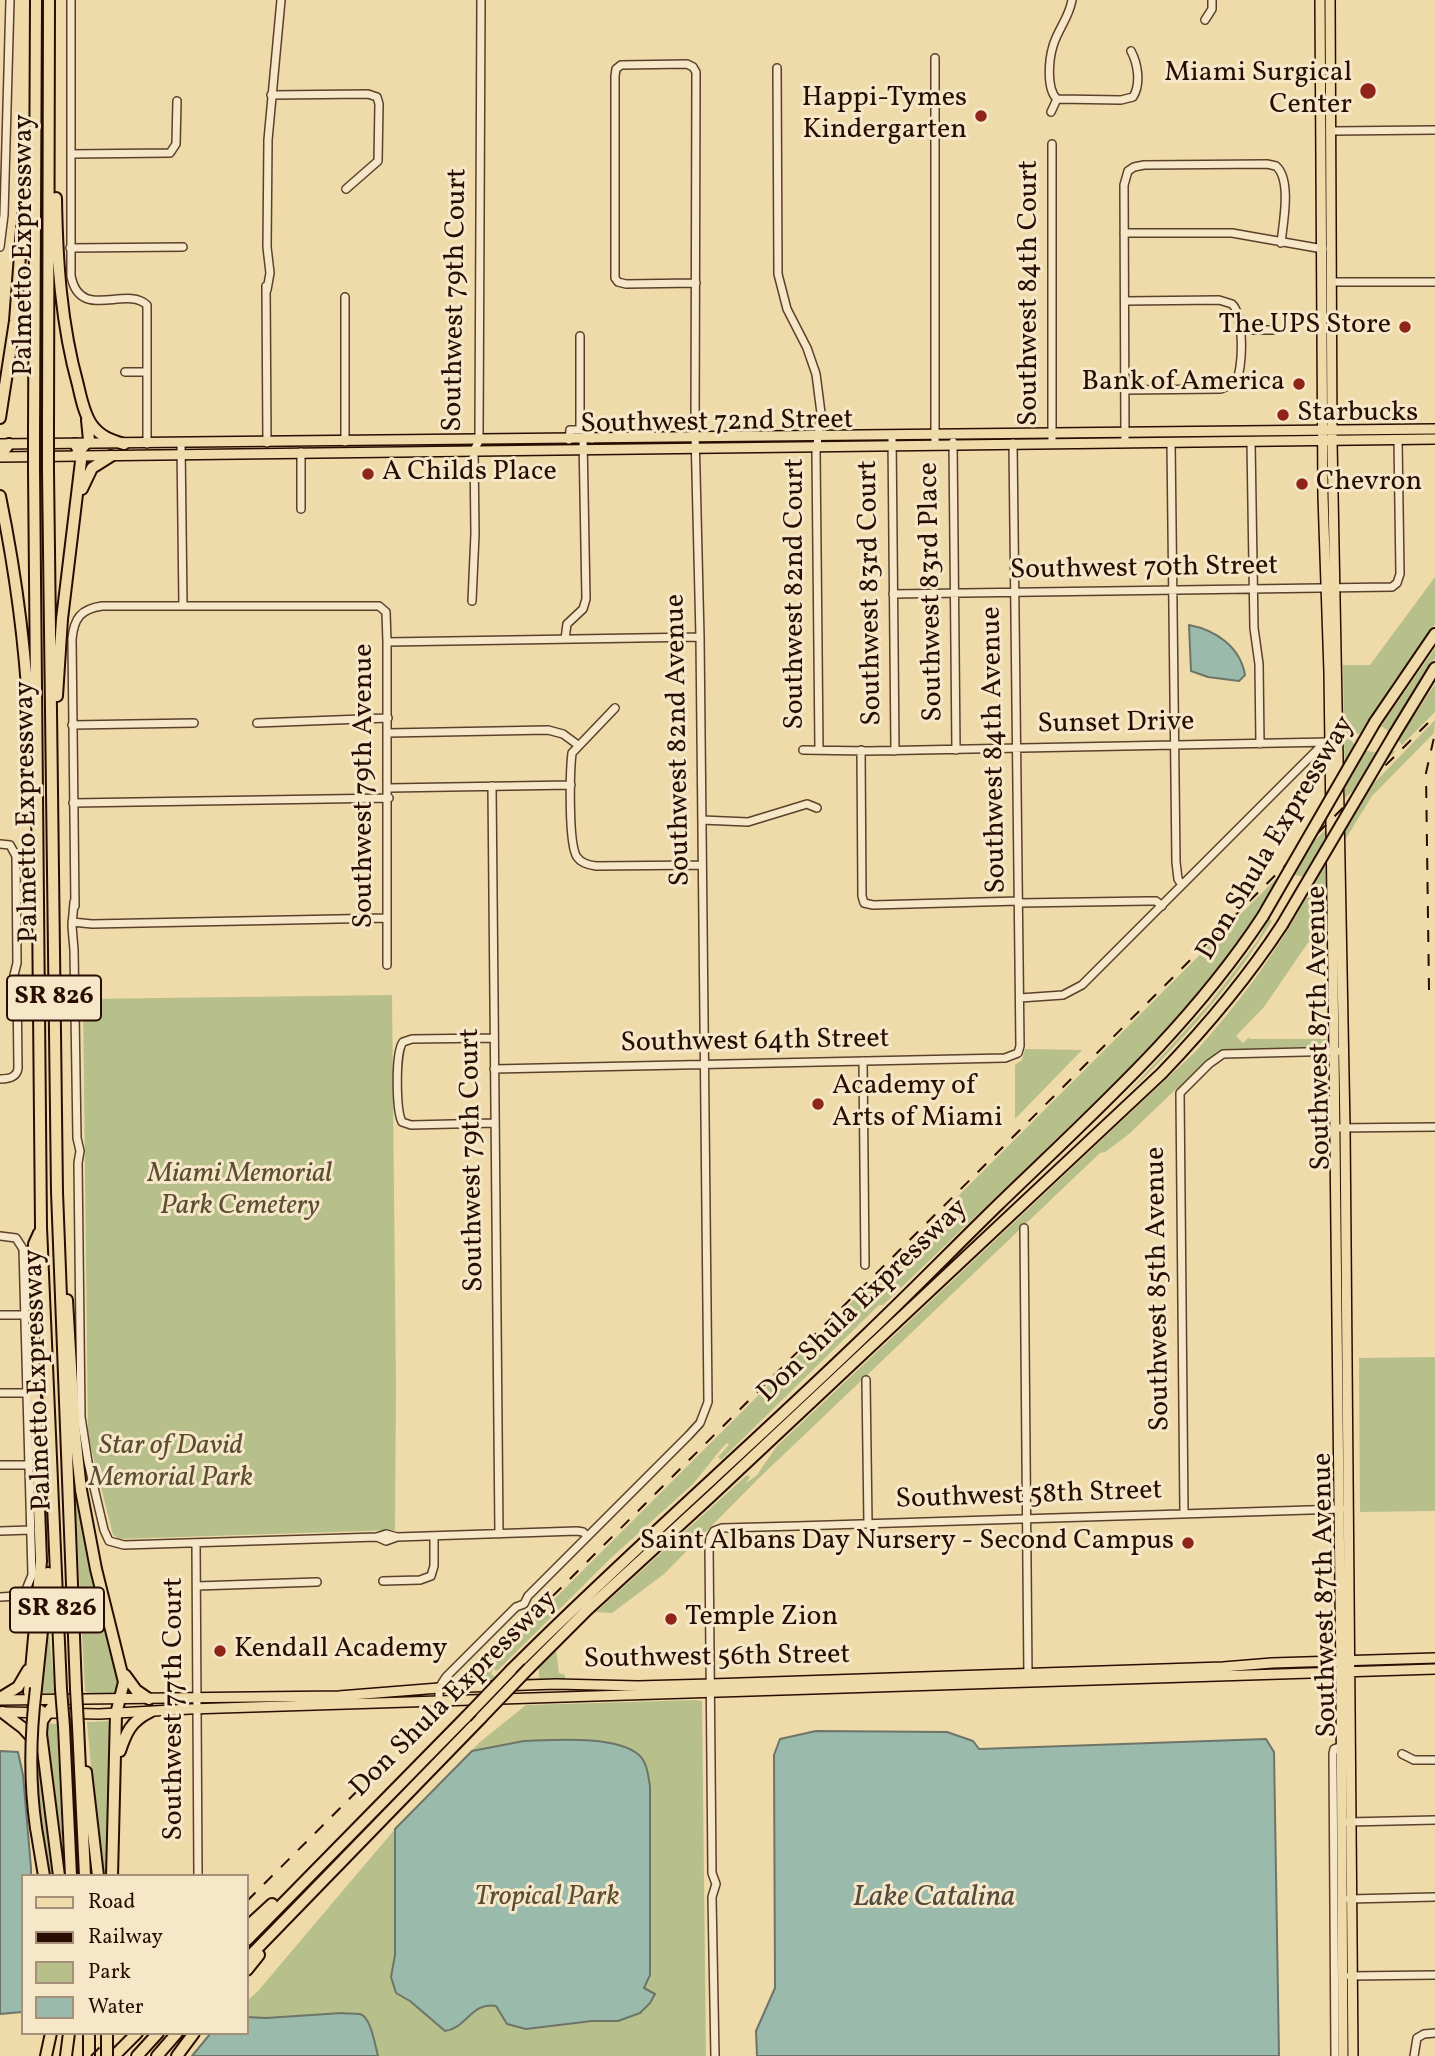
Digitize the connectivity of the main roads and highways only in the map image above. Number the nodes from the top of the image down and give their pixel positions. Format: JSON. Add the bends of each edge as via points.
{"nodes":[{"id":1,"x":36,"y":0,"type":"edge"},
{"id":2,"x":49,"y":0,"type":"edge"},
{"id":3,"x":1320,"y":0,"type":"edge"},
{"id":4,"x":1330,"y":0,"type":"edge"},
{"id":5,"x":1325,"y":57,"type":"junction"},
{"id":6,"x":50,"y":116,"type":"junction"},
{"id":7,"x":35,"y":118,"type":"junction"},
{"id":8,"x":1327,"y":131,"type":"junction"},
{"id":9,"x":1323,"y":184,"type":"junction"},
{"id":10,"x":1332,"y":195,"type":"junction"},
{"id":11,"x":1328,"y":247,"type":"junction"},
{"id":12,"x":1328,"y":344,"type":"junction"},
{"id":13,"x":0,"y":416,"type":"edge"},
{"id":14,"x":88,"y":417,"type":"junction"},
{"id":15,"x":1327,"y":429,"type":"junction"},
{"id":16,"x":1435,"y":429,"type":"edge"},
{"id":17,"x":1197,"y":431,"type":"junction"},
{"id":18,"x":1417,"y":434,"type":"junction"},
{"id":19,"x":1125,"y":437,"type":"junction"},
{"id":20,"x":1435,"y":439,"type":"edge"},
{"id":21,"x":1327,"y":441,"type":"junction"},
{"id":22,"x":1171,"y":442,"type":"junction"},
{"id":23,"x":586,"y":443,"type":"junction"},
{"id":24,"x":124,"y":444,"type":"junction"},
{"id":25,"x":147,"y":444,"type":"junction"},
{"id":26,"x":266,"y":448,"type":"junction"},
{"id":27,"x":181,"y":449,"type":"junction"},
{"id":28,"x":80,"y":450,"type":"junction"},
{"id":29,"x":3,"y":451,"type":"edge"},
{"id":30,"x":147,"y":455,"type":"junction"},
{"id":31,"x":111,"y":456,"type":"junction"},
{"id":32,"x":0,"y":496,"type":"edge"},
{"id":33,"x":78,"y":498,"type":"junction"},
{"id":34,"x":1329,"y":589,"type":"junction"},
{"id":35,"x":1435,"y":634,"type":"edge"},
{"id":36,"x":1338,"y":662,"type":"junction"},
{"id":37,"x":1435,"y":668,"type":"edge"},
{"id":38,"x":1329,"y":672,"type":"junction"},
{"id":39,"x":50,"y":715,"type":"junction"},
{"id":40,"x":1330,"y":747,"type":"junction"},
{"id":41,"x":37,"y":767,"type":"junction"},
{"id":42,"x":1337,"y":896,"type":"junction"},
{"id":43,"x":41,"y":1227,"type":"junction"},
{"id":44,"x":59,"y":1281,"type":"junction"},
{"id":45,"x":53,"y":1532,"type":"junction"},
{"id":46,"x":1435,"y":1658,"type":"edge"},
{"id":47,"x":1346,"y":1660,"type":"junction"},
{"id":48,"x":31,"y":1665,"type":"junction"},
{"id":49,"x":1435,"y":1669,"type":"edge"},
{"id":50,"x":1346,"y":1671,"type":"junction"},
{"id":51,"x":123,"y":1673,"type":"junction"},
{"id":52,"x":1158,"y":1674,"type":"junction"},
{"id":53,"x":711,"y":1688,"type":"junction"},
{"id":54,"x":59,"y":1694,"type":"junction"},
{"id":55,"x":0,"y":1699,"type":"edge"},
{"id":56,"x":120,"y":1699,"type":"junction"},
{"id":57,"x":149,"y":1699,"type":"junction"},
{"id":58,"x":30,"y":1700,"type":"junction"},
{"id":59,"x":1,"y":1712,"type":"edge"},
{"id":60,"x":150,"y":1712,"type":"junction"},
{"id":61,"x":46,"y":1714,"type":"junction"},
{"id":62,"x":116,"y":1714,"type":"junction"},
{"id":63,"x":79,"y":1742,"type":"junction"},
{"id":64,"x":1342,"y":1746,"type":"junction"},
{"id":65,"x":116,"y":1755,"type":"junction"},
{"id":66,"x":1351,"y":1757,"type":"junction"},
{"id":67,"x":44,"y":1760,"type":"junction"},
{"id":68,"x":1345,"y":1822,"type":"junction"},
{"id":69,"x":44,"y":1874,"type":"edge"},
{"id":70,"x":59,"y":1874,"type":"edge"},
{"id":71,"x":71,"y":1874,"type":"edge"},
{"id":72,"x":85,"y":1874,"type":"edge"},
{"id":73,"x":98,"y":1874,"type":"edge"},
{"id":74,"x":112,"y":1874,"type":"edge"},
{"id":75,"x":287,"y":1898,"type":"junction"},
{"id":76,"x":248,"y":1926,"type":"edge"},
{"id":77,"x":248,"y":1939,"type":"edge"},
{"id":78,"x":267,"y":1940,"type":"junction"},
{"id":79,"x":248,"y":1958,"type":"edge"},
{"id":80,"x":248,"y":1969,"type":"edge"},
{"id":81,"x":69,"y":2035,"type":"edge"},
{"id":82,"x":107,"y":2035,"type":"edge"},
{"id":83,"x":135,"y":2035,"type":"edge"},
{"id":84,"x":156,"y":2035,"type":"edge"},
{"id":85,"x":175,"y":2035,"type":"edge"},
{"id":86,"x":193,"y":2035,"type":"edge"},
{"id":87,"x":89,"y":2036,"type":"edge"},
{"id":88,"x":1344,"y":2053,"type":"edge"},
{"id":89,"x":66,"y":2056,"type":"edge"},
{"id":90,"x":89,"y":2056,"type":"edge"},
{"id":91,"x":107,"y":2056,"type":"edge"},
{"id":92,"x":114,"y":2056,"type":"edge"},
{"id":93,"x":137,"y":2056,"type":"edge"},
{"id":94,"x":157,"y":2056,"type":"edge"},
{"id":95,"x":177,"y":2056,"type":"edge"}],
"edges":[{"from":1,"to":7,"type":"highway","name":"Palmetto Expressway","number":"SR 826"},
{"from":2,"to":6,"type":"highway","name":"Palmetto Expressway","number":"SR 826"},
{"from":3,"to":5,"type":"main road","name":"Southwest 87th Avenue"},
{"from":4,"to":5,"type":"main road","name":"Southwest 87th Avenue"},
{"from":5,"to":8,"type":"main road","name":"Southwest 87th Avenue"},
{"from":6,"to":14,"type":"highway","via":[[55,141],[60,285],[75,376]]},
{"from":6,"to":39,"type":"highway","name":"Palmetto Expressway","number":"SR 826","bridge":true},
{"from":7,"to":13,"type":"highway","via":[[30,126],[15,321]]},
{"from":7,"to":41,"type":"highway","name":"Palmetto Expressway","number":"SR 826","bridge":true},
{"from":8,"to":9,"type":"main road","name":"Southwest 87th Avenue"},
{"from":8,"to":10,"type":"main road","name":"Southwest 87th Avenue"},
{"from":9,"to":10,"type":"main road"},
{"from":9,"to":11,"type":"main road","name":"Southwest 87th Avenue"},
{"from":10,"to":11,"type":"main road","name":"Southwest 87th Avenue"},
{"from":11,"to":12,"type":"main road","name":"Southwest 87th Avenue"},
{"from":11,"to":12,"type":"main road","name":"Southwest 87th Avenue","via":[[1333,282]]},
{"from":12,"to":15,"type":"main road","name":"Southwest 87th Avenue"},
{"from":14,"to":24,"type":"highway","via":[[106,438]]},
{"from":14,"to":28,"type":"highway","via":[[89,434]]},
{"from":15,"to":17,"type":"main road","name":"Southwest 72nd Street"},
{"from":15,"to":18,"type":"main road","name":"Southwest 72nd Street"},
{"from":15,"to":21,"type":"main road","name":"Southwest 87th Avenue"},
{"from":16,"to":18,"type":"main road","name":"Southwest 72nd Street"},
{"from":17,"to":19,"type":"main road","name":"Southwest 72nd Street"},
{"from":17,"to":22,"type":"main road","via":[[1194,436],[1172,437]]},
{"from":18,"to":20,"type":"main road","name":"Southwest 72nd Street"},
{"from":18,"to":21,"type":"main road","name":"Southwest 72nd Street","via":[[1398,440]]},
{"from":19,"to":22,"type":"main road","name":"Southwest 72nd Street"},
{"from":19,"to":23,"type":"main road","name":"Southwest 72nd Street"},
{"from":21,"to":22,"type":"main road","name":"Southwest 72nd Street"},
{"from":21,"to":34,"type":"main road","name":"Southwest 87th Avenue"},
{"from":23,"to":26,"type":"main road","name":"Southwest 72nd Street","via":[[474,450],[301,452]]},
{"from":23,"to":26,"type":"main road","name":"Southwest 72nd Street","via":[[345,442]]},
{"from":24,"to":25,"type":"main road","name":"Southwest 72nd Street"},
{"from":24,"to":28,"type":"main road","name":"Southwest 72nd Street"},
{"from":25,"to":27,"type":"main road","name":"Southwest 72nd Street"},
{"from":25,"to":30,"type":"main road"},
{"from":26,"to":27,"type":"main road","name":"Southwest 72nd Street"},
{"from":27,"to":30,"type":"main road","name":"Southwest 72nd Street"},
{"from":28,"to":29,"type":"main road","name":"Southwest 72nd Street"},
{"from":28,"to":31,"type":"main road","name":"Southwest 72nd Street"},
{"from":28,"to":33,"type":"highway"},
{"from":30,"to":31,"type":"main road","name":"Southwest 72nd Street"},
{"from":31,"to":33,"type":"highway","via":[[89,472]]},
{"from":32,"to":41,"type":"highway","via":[[22,612],[30,747]]},
{"from":33,"to":39,"type":"highway","via":[[57,697]]},
{"from":34,"to":36,"type":"main road","name":"Southwest 87th Avenue"},
{"from":34,"to":38,"type":"main road","name":"Southwest 87th Avenue"},
{"from":35,"to":75,"type":"highway","name":"Don Shula Expressway","bridge":true,"via":[[1375,722],[1263,916],[1199,1004],[865,1335],[581,1601]]},
{"from":36,"to":38,"type":"main road"},
{"from":36,"to":40,"type":"main road","name":"Southwest 87th Avenue"},
{"from":37,"to":78,"type":"highway","name":"Don Shula Expressway","bridge":true,"via":[[1282,925],[1215,1018],[1163,1073],[588,1609]]},
{"from":38,"to":40,"type":"main road","name":"Southwest 87th Avenue"},
{"from":39,"to":44,"type":"highway","name":"Palmetto Expressway","number":"SR 826"},
{"from":40,"to":42,"type":"main road","name":"Southwest 87th Avenue"},
{"from":40,"to":42,"type":"main road","name":"Southwest 87th Avenue"},
{"from":41,"to":43,"type":"highway","name":"Palmetto Expressway","number":"SR 826"},
{"from":42,"to":47,"type":"main road","name":"Southwest 87th Avenue"},
{"from":43,"to":45,"type":"highway","name":"Palmetto Expressway","number":"SR 826"},
{"from":43,"to":48,"type":"highway","via":[[34,1244],[33,1302],[41,1561]]},
{"from":44,"to":51,"type":"highway","via":[[67,1301],[82,1497]]},
{"from":44,"to":63,"type":"highway","name":"Palmetto Expressway","number":"SR 826","bridge":true},
{"from":45,"to":54,"type":"highway","name":"Palmetto Expressway","number":"SR 826"},
{"from":45,"to":69,"type":"highway","bridge":true,"via":[[30,1760]]},
{"from":46,"to":47,"type":"main road","name":"Southwest 56th Street"},
{"from":47,"to":50,"type":"main road","name":"Southwest 87th Avenue"},
{"from":47,"to":52,"type":"main road","name":"Southwest 56th Street"},
{"from":48,"to":55,"type":"highway","via":[[18,1687]]},
{"from":48,"to":58,"type":"highway"},
{"from":49,"to":50,"type":"main road","name":"Southwest 56th Street"},
{"from":50,"to":52,"type":"main road","name":"Southwest 56th Street"},
{"from":50,"to":64,"type":"main road","name":"Southwest 87th Avenue"},
{"from":50,"to":66,"type":"main road","name":"Southwest 87th Avenue"},
{"from":51,"to":56,"type":"highway"},
{"from":51,"to":57,"type":"highway"},
{"from":52,"to":53,"type":"main road","name":"Southwest 56th Street"},
{"from":53,"to":57,"type":"main road","name":"Southwest 56th Street","via":[[556,1684],[339,1696]]},
{"from":53,"to":60,"type":"main road","name":"Southwest 56th Street"},
{"from":54,"to":56,"type":"main road","name":"Southwest 56th Street"},
{"from":54,"to":58,"type":"main road","name":"Southwest 56th Street"},
{"from":54,"to":61,"type":"highway"},
{"from":54,"to":71,"type":"highway","name":"Palmetto Expressway","number":"SR 826","bridge":true},
{"from":55,"to":58,"type":"main road","name":"Southwest 56th Street"},
{"from":56,"to":57,"type":"main road","name":"Southwest 56th Street"},
{"from":56,"to":62,"type":"highway"},
{"from":58,"to":61,"type":"highway"},
{"from":59,"to":61,"type":"main road","name":"Southwest 56th Street"},
{"from":59,"to":67,"type":"highway","via":[[28,1731]]},
{"from":60,"to":62,"type":"main road","name":"Southwest 56th Street"},
{"from":60,"to":65,"type":"highway","via":[[127,1730]]},
{"from":61,"to":62,"type":"main road","name":"Southwest 56th Street"},
{"from":61,"to":67,"type":"highway","via":[[41,1734]]},
{"from":62,"to":65,"type":"highway"},
{"from":63,"to":72,"type":"highway","name":"Palmetto Expressway","number":"SR 826"},
{"from":63,"to":73,"type":"highway","via":[[85,1759]]},
{"from":64,"to":66,"type":"main road"},
{"from":64,"to":68,"type":"main road","name":"Southwest 87th Avenue"},
{"from":65,"to":74,"type":"highway"},
{"from":66,"to":68,"type":"main road","name":"Southwest 87th Avenue"},
{"from":67,"to":70,"type":"highway"},
{"from":68,"to":88,"type":"main road","name":"Southwest 87th Avenue"},
{"from":75,"to":76,"type":"highway","via":[[276,1901]]},
{"from":75,"to":77,"type":"highway","name":"Don Shula Expressway"},
{"from":78,"to":79,"type":"highway","name":"Don Shula Expressway"},
{"from":78,"to":80,"type":"highway"},
{"from":81,"to":89,"type":"highway"},
{"from":82,"to":91,"type":"highway","bridge":true},
{"from":83,"to":92,"type":"highway"},
{"from":84,"to":93,"type":"highway"},
{"from":85,"to":94,"type":"highway"},
{"from":86,"to":95,"type":"highway"},
{"from":87,"to":90,"type":"highway"}]}
